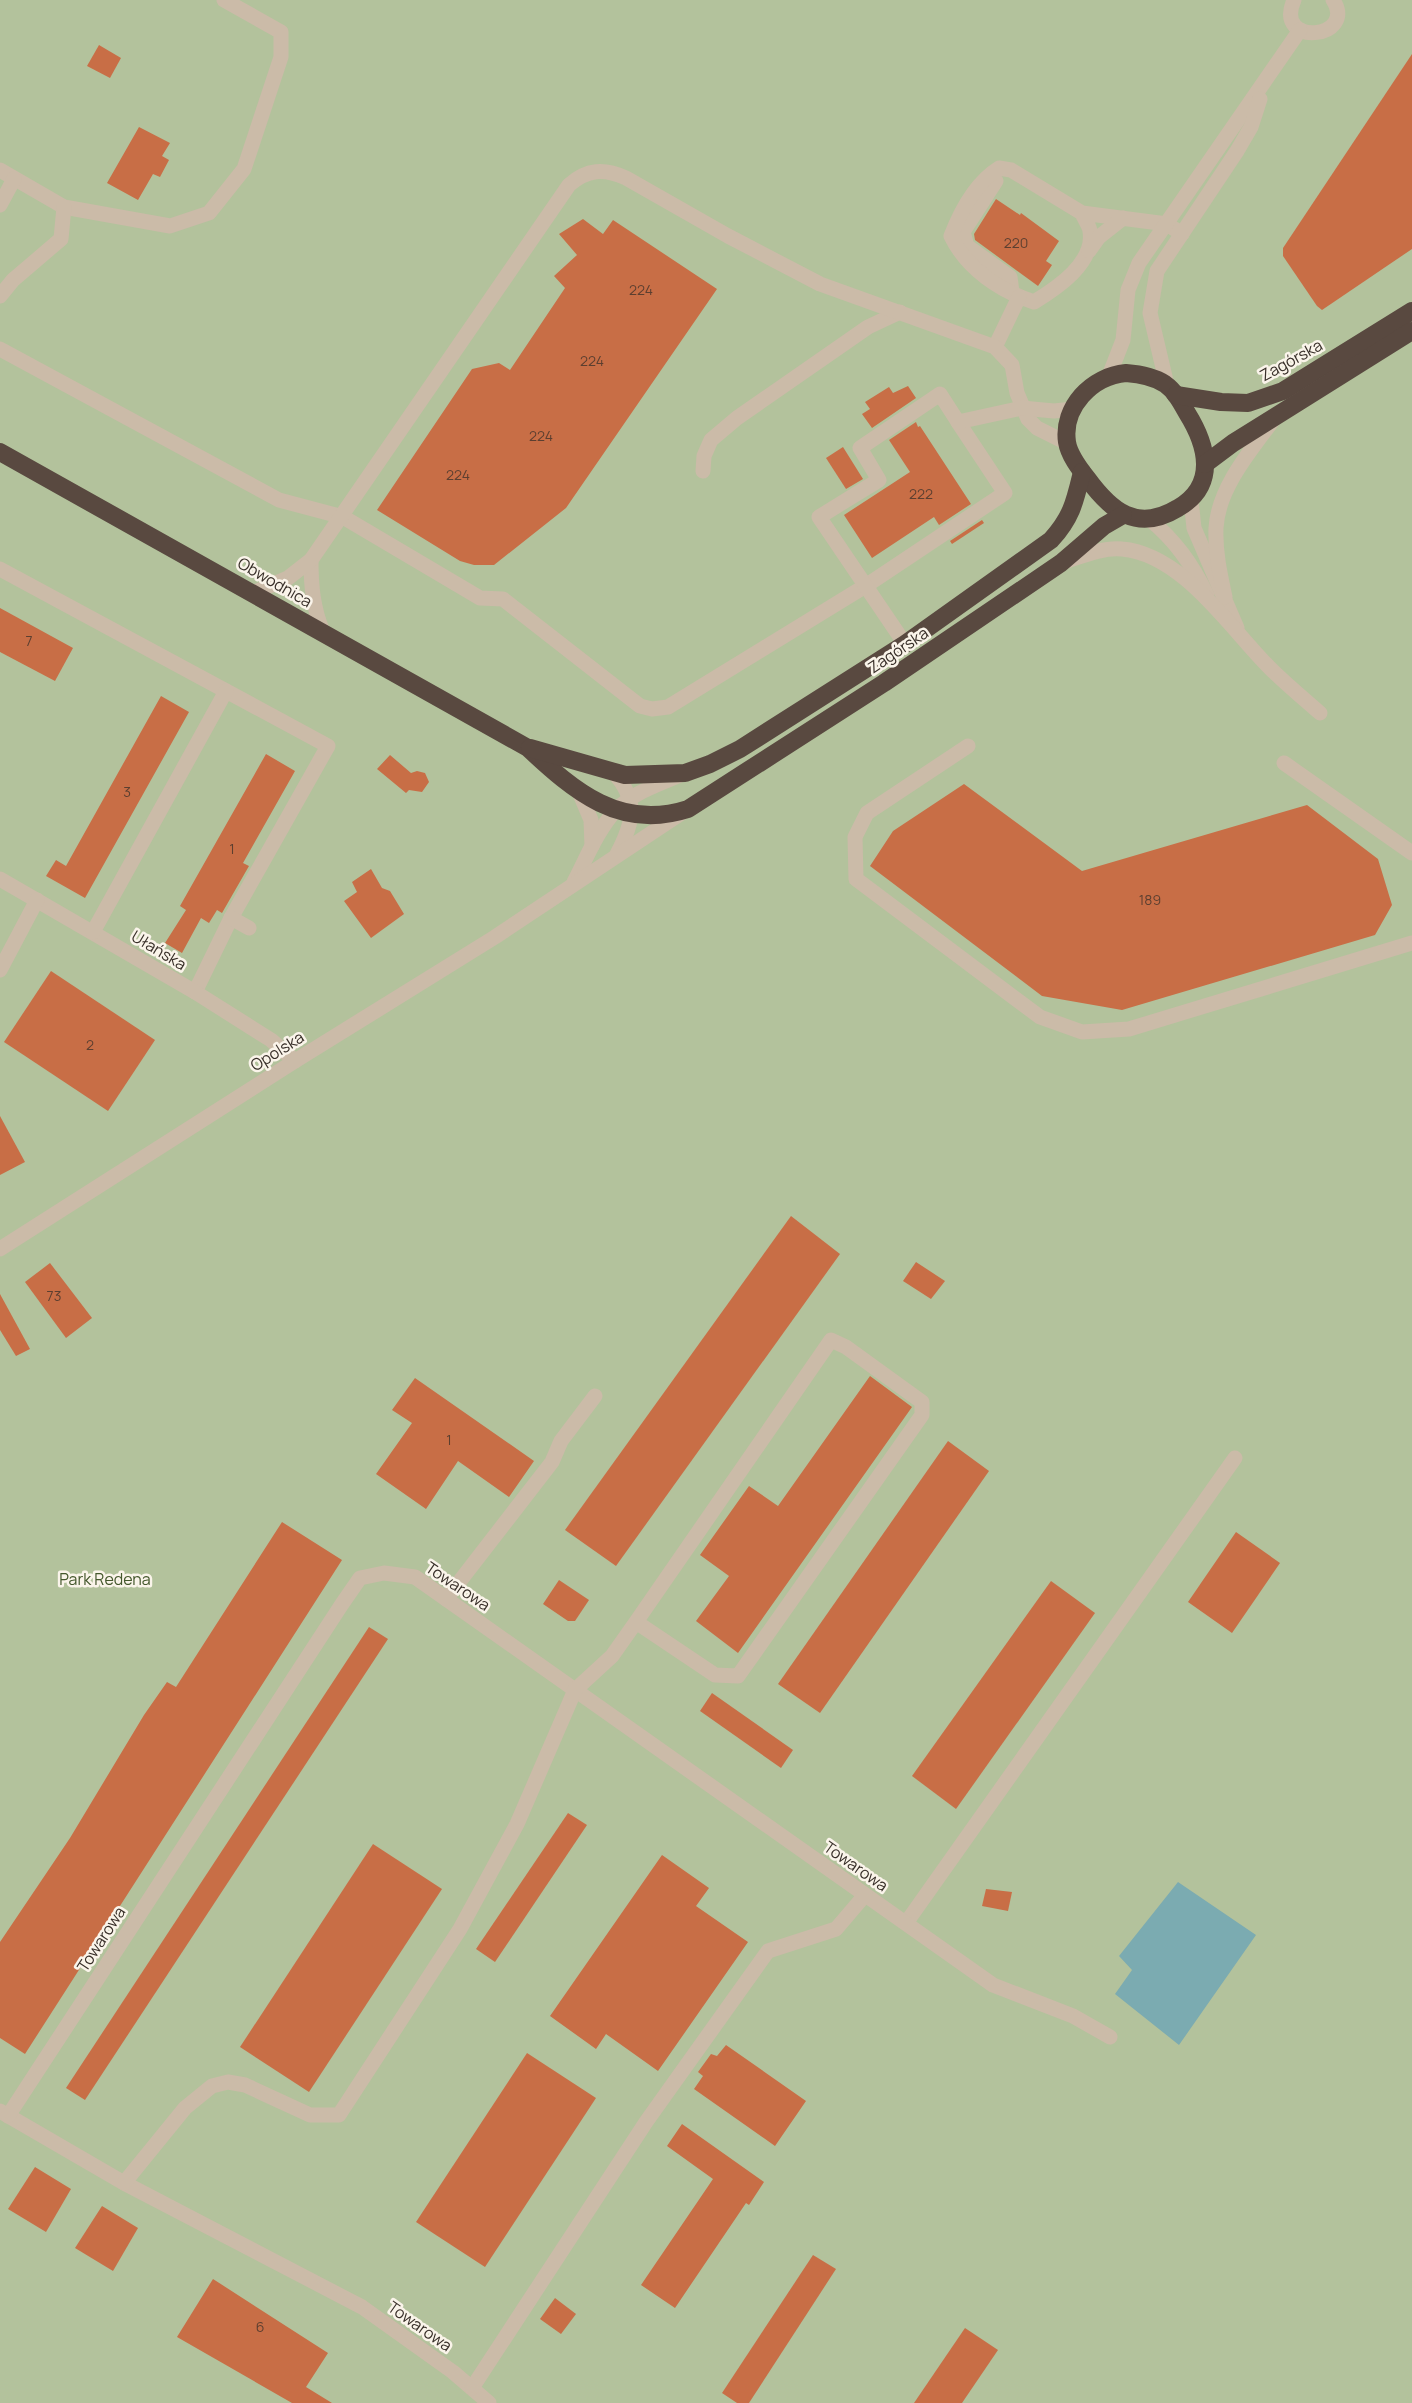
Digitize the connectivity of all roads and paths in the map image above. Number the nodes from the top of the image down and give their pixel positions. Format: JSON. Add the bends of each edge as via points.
{"nodes":[{"id":1,"x":224,"y":0,"type":"edge"},
{"id":2,"x":1294,"y":0,"type":"edge"},
{"id":3,"x":1333,"y":0,"type":"edge"},
{"id":4,"x":1300,"y":30,"type":"junction"},
{"id":5,"x":1266,"y":81,"type":"junction"},
{"id":6,"x":0,"y":170,"type":"edge"},
{"id":7,"x":14,"y":179,"type":"junction"},
{"id":8,"x":0,"y":205,"type":"edge"},
{"id":9,"x":64,"y":207,"type":"junction"},
{"id":10,"x":1082,"y":213,"type":"junction"},
{"id":11,"x":1123,"y":218,"type":"junction"},
{"id":12,"x":1167,"y":224,"type":"junction"},
{"id":13,"x":1182,"y":234,"type":"junction"},
{"id":14,"x":1084,"y":258,"type":"junction"},
{"id":15,"x":1015,"y":295,"type":"junction"},
{"id":16,"x":0,"y":296,"type":"edge"},
{"id":17,"x":1412,"y":311,"type":"edge"},
{"id":18,"x":900,"y":312,"type":"junction"},
{"id":19,"x":1412,"y":332,"type":"edge"},
{"id":20,"x":995,"y":348,"type":"junction"},
{"id":21,"x":0,"y":349,"type":"edge"},
{"id":22,"x":1109,"y":376,"type":"junction"},
{"id":23,"x":1172,"y":390,"type":"junction"},
{"id":24,"x":1022,"y":408,"type":"junction"},
{"id":25,"x":1073,"y":409,"type":"junction"},
{"id":26,"x":1277,"y":415,"type":"junction"},
{"id":27,"x":957,"y":422,"type":"junction"},
{"id":28,"x":1067,"y":443,"type":"junction"},
{"id":29,"x":0,"y":452,"type":"edge"},
{"id":30,"x":1205,"y":464,"type":"junction"},
{"id":31,"x":703,"y":471,"type":"dead end"},
{"id":32,"x":1082,"y":472,"type":"junction"},
{"id":33,"x":1191,"y":500,"type":"junction"},
{"id":34,"x":1124,"y":515,"type":"junction"},
{"id":35,"x":343,"y":517,"type":"junction"},
{"id":36,"x":1148,"y":518,"type":"junction"},
{"id":37,"x":311,"y":560,"type":"junction"},
{"id":38,"x":1062,"y":562,"type":"junction"},
{"id":39,"x":0,"y":569,"type":"edge"},
{"id":40,"x":867,"y":585,"type":"junction"},
{"id":41,"x":255,"y":592,"type":"junction"},
{"id":42,"x":1219,"y":602,"type":"junction"},
{"id":43,"x":323,"y":632,"type":"junction"},
{"id":44,"x":904,"y":644,"type":"junction"},
{"id":45,"x":226,"y":691,"type":"junction"},
{"id":46,"x":1320,"y":713,"type":"dead end"},
{"id":47,"x":968,"y":746,"type":"dead end"},
{"id":48,"x":528,"y":748,"type":"junction"},
{"id":49,"x":1284,"y":763,"type":"dead end"},
{"id":50,"x":613,"y":772,"type":"junction"},
{"id":51,"x":685,"y":773,"type":"junction"},
{"id":52,"x":580,"y":794,"type":"junction"},
{"id":53,"x":626,"y":807,"type":"junction"},
{"id":54,"x":688,"y":809,"type":"junction"},
{"id":55,"x":592,"y":846,"type":"junction"},
{"id":56,"x":1412,"y":853,"type":"edge"},
{"id":57,"x":615,"y":856,"type":"junction"},
{"id":58,"x":0,"y":879,"type":"edge"},
{"id":59,"x":573,"y":885,"type":"junction"},
{"id":60,"x":37,"y":900,"type":"junction"},
{"id":61,"x":231,"y":918,"type":"junction"},
{"id":62,"x":249,"y":928,"type":"dead end"},
{"id":63,"x":93,"y":932,"type":"junction"},
{"id":64,"x":1412,"y":943,"type":"edge"},
{"id":65,"x":0,"y":970,"type":"edge"},
{"id":66,"x":195,"y":992,"type":"junction"},
{"id":67,"x":295,"y":1061,"type":"junction"},
{"id":68,"x":0,"y":1249,"type":"edge"},
{"id":69,"x":595,"y":1396,"type":"dead end"},
{"id":70,"x":1235,"y":1458,"type":"dead end"},
{"id":71,"x":446,"y":1599,"type":"junction"},
{"id":72,"x":636,"y":1622,"type":"junction"},
{"id":73,"x":575,"y":1690,"type":"junction"},
{"id":74,"x":865,"y":1895,"type":"junction"},
{"id":75,"x":906,"y":1923,"type":"junction"},
{"id":76,"x":1110,"y":2037,"type":"dead end"},
{"id":77,"x":4,"y":2113,"type":"edge"},
{"id":78,"x":124,"y":2183,"type":"junction"},
{"id":79,"x":472,"y":2388,"type":"junction"},
{"id":80,"x":489,"y":2403,"type":"edge"}],
"edges":[{"from":1,"to":9,"type":"street","via":[[281,32],[281,57],[244,169],[209,213],[170,226]]},
{"from":2,"to":4,"type":"street","via":[[1292,17]]},
{"from":3,"to":4,"type":"street","via":[[1336,16],[1327,30],[1314,34]]},
{"from":4,"to":5,"type":"street"},
{"from":5,"to":12,"type":"street"},
{"from":5,"to":13,"type":"street","via":[[1251,127]]},
{"from":6,"to":7,"type":"street"},
{"from":7,"to":8,"type":"street"},
{"from":7,"to":9,"type":"street"},
{"from":9,"to":16,"type":"street","via":[[61,239]]},
{"from":10,"to":11,"type":"street"},
{"from":10,"to":14,"type":"street","via":[[1090,232]]},
{"from":10,"to":15,"type":"street","via":[[1011,170],[999,168],[972,194],[951,236],[973,268]]},
{"from":11,"to":12,"type":"street"},
{"from":11,"to":14,"type":"street","via":[[1099,237]]},
{"from":12,"to":13,"type":"street"},
{"from":12,"to":22,"type":"street","via":[[1139,264],[1128,290],[1123,340]]},
{"from":13,"to":23,"type":"street","via":[[1157,271],[1150,312]]},
{"from":14,"to":15,"type":"street","via":[[1065,280],[1034,302]]},
{"from":15,"to":20,"type":"street"},
{"from":17,"to":23,"type":"highway","name":"Zagórska","via":[[1282,391],[1248,403],[1221,402]]},
{"from":18,"to":20,"type":"street"},
{"from":18,"to":31,"type":"street","via":[[868,327],[737,418],[711,440]]},
{"from":18,"to":35,"type":"street","via":[[820,284],[615,173],[583,174],[569,184]]},
{"from":19,"to":26,"type":"highway"},
{"from":20,"to":24,"type":"street","via":[[1012,365]]},
{"from":21,"to":35,"type":"street","via":[[279,500]]},
{"from":22,"to":23,"type":"highway","via":[[1143,375]]},
{"from":22,"to":25,"type":"highway","via":[[1087,390]]},
{"from":23,"to":30,"type":"highway","via":[[1204,442]]},
{"from":24,"to":25,"type":"street"},
{"from":24,"to":27,"type":"street"},
{"from":24,"to":28,"type":"street","via":[[1037,428]]},
{"from":25,"to":28,"type":"highway"},
{"from":26,"to":30,"type":"highway"},
{"from":26,"to":42,"type":"street","via":[[1245,459],[1220,509],[1216,527]]},
{"from":27,"to":40,"type":"street","via":[[1005,493]]},
{"from":27,"to":40,"type":"street","via":[[940,394],[860,448],[879,480],[819,517]]},
{"from":28,"to":32,"type":"highway"},
{"from":29,"to":41,"type":"highway","name":"Obwodnica"},
{"from":30,"to":33,"type":"highway","via":[[1202,481]]},
{"from":32,"to":34,"type":"highway","via":[[1108,505]]},
{"from":32,"to":44,"type":"highway","name":"Zagórska","via":[[1074,506],[1051,540]]},
{"from":33,"to":36,"type":"highway","via":[[1171,512]]},
{"from":33,"to":42,"type":"street","via":[[1194,528]]},
{"from":34,"to":36,"type":"highway"},
{"from":34,"to":38,"type":"highway","name":"Zagórska","via":[[1104,526]]},
{"from":35,"to":37,"type":"street"},
{"from":35,"to":40,"type":"street","via":[[480,598],[503,599],[640,706],[652,709],[668,707]]},
{"from":36,"to":42,"type":"street","via":[[1175,541]]},
{"from":37,"to":41,"type":"street","via":[[279,583]]},
{"from":37,"to":43,"type":"street","via":[[311,588]]},
{"from":38,"to":42,"type":"street","via":[[1122,549],[1158,560]]},
{"from":38,"to":54,"type":"highway","name":"Zagórska"},
{"from":39,"to":45,"type":"street"},
{"from":40,"to":44,"type":"street"},
{"from":41,"to":43,"type":"highway","name":"Obwodnica"},
{"from":42,"to":46,"type":"street","via":[[1242,639]]},
{"from":43,"to":48,"type":"highway","name":"Obwodnica"},
{"from":44,"to":51,"type":"highway","name":"Zagórska","via":[[740,749]]},
{"from":45,"to":61,"type":"street","via":[[328,746]]},
{"from":45,"to":63,"type":"street"},
{"from":47,"to":64,"type":"street","via":[[867,813],[855,837],[856,879],[1040,1017],[1082,1032],[1129,1029]]},
{"from":48,"to":50,"type":"highway","name":"Obwodnica"},
{"from":48,"to":52,"type":"highway","name":"Obwodnica"},
{"from":49,"to":56,"type":"street"},
{"from":50,"to":51,"type":"highway","name":"Obwodnica"},
{"from":50,"to":53,"type":"street","via":[[625,785]]},
{"from":51,"to":53,"type":"street"},
{"from":52,"to":53,"type":"highway","name":"Obwodnica"},
{"from":52,"to":55,"type":"street","via":[[591,820]]},
{"from":53,"to":54,"type":"highway","name":"Obwodnica","via":[[667,816]]},
{"from":53,"to":55,"type":"street"},
{"from":53,"to":57,"type":"street","via":[[625,839]]},
{"from":54,"to":57,"type":"street","name":"Opolska"},
{"from":55,"to":59,"type":"street"},
{"from":57,"to":59,"type":"street","name":"Opolska"},
{"from":58,"to":60,"type":"street","name":"Ułańska"},
{"from":59,"to":67,"type":"street","name":"Opolska"},
{"from":60,"to":63,"type":"street","name":"Ułańska"},
{"from":60,"to":65,"type":"street"},
{"from":61,"to":62,"type":"street"},
{"from":61,"to":66,"type":"street"},
{"from":63,"to":66,"type":"street","name":"Ułańska"},
{"from":66,"to":67,"type":"street","name":"Ułańska","via":[[271,1040]]},
{"from":67,"to":68,"type":"street","name":"Opolska"},
{"from":69,"to":71,"type":"street","via":[[561,1442],[552,1462]]},
{"from":70,"to":75,"type":"street"},
{"from":71,"to":73,"type":"street","name":"Towarowa"},
{"from":71,"to":77,"type":"street","name":"Towarowa","via":[[415,1577],[384,1573],[360,1578]]},
{"from":72,"to":72,"type":"street","via":[[831,1340],[922,1402],[921,1415],[738,1677],[716,1675]]},
{"from":72,"to":73,"type":"street","via":[[612,1656]]},
{"from":73,"to":74,"type":"street","name":"Towarowa"},
{"from":73,"to":78,"type":"street","via":[[517,1824],[460,1929],[339,2115],[310,2115],[245,2085],[228,2082],[212,2086],[185,2108]]},
{"from":74,"to":75,"type":"street","name":"Towarowa"},
{"from":74,"to":79,"type":"street","via":[[836,1929],[768,1951],[646,2122]]},
{"from":75,"to":76,"type":"street","name":"Towarowa","via":[[993,1985],[1073,2016]]},
{"from":77,"to":78,"type":"street","name":"Towarowa"},
{"from":78,"to":79,"type":"street","name":"Towarowa","via":[[334,2290]]},
{"from":79,"to":80,"type":"street","name":"Towarowa"}]}
